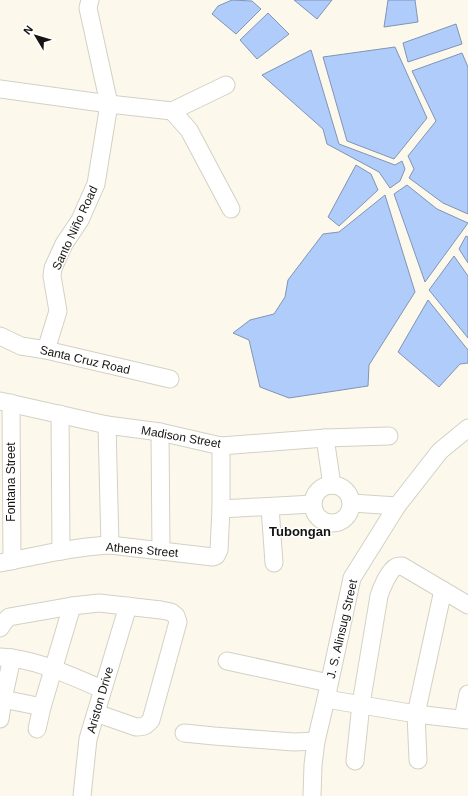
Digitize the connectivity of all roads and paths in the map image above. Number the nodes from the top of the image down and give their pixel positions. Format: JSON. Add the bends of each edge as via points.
{"nodes":[{"id":1,"x":90,"y":0,"type":"edge"},
{"id":2,"x":226,"y":85,"type":"dead end"},
{"id":3,"x":0,"y":89,"type":"edge"},
{"id":4,"x":109,"y":104,"type":"junction"},
{"id":5,"x":172,"y":111,"type":"junction"},
{"id":6,"x":231,"y":209,"type":"dead end"},
{"id":7,"x":0,"y":336,"type":"edge"},
{"id":8,"x":46,"y":350,"type":"junction"},
{"id":9,"x":170,"y":379,"type":"dead end"},
{"id":10,"x":5,"y":402,"type":"edge"},
{"id":11,"x":60,"y":414,"type":"junction"},
{"id":12,"x":107,"y":425,"type":"junction"},
{"id":13,"x":468,"y":428,"type":"edge"},
{"id":14,"x":160,"y":432,"type":"junction"},
{"id":15,"x":389,"y":436,"type":"dead end"},
{"id":16,"x":325,"y":438,"type":"junction"},
{"id":17,"x":220,"y":446,"type":"junction"},
{"id":18,"x":332,"y":485,"type":"junction"},
{"id":19,"x":352,"y":503,"type":"junction"},
{"id":20,"x":313,"y":504,"type":"junction"},
{"id":21,"x":397,"y":506,"type":"junction"},
{"id":22,"x":270,"y":507,"type":"junction"},
{"id":23,"x":221,"y":509,"type":"junction"},
{"id":24,"x":110,"y":545,"type":"junction"},
{"id":25,"x":61,"y":551,"type":"junction"},
{"id":26,"x":161,"y":551,"type":"junction"},
{"id":27,"x":6,"y":562,"type":"edge"},
{"id":28,"x":274,"y":563,"type":"dead end"},
{"id":29,"x":443,"y":590,"type":"junction"},
{"id":30,"x":468,"y":605,"type":"edge"},
{"id":31,"x":72,"y":606,"type":"junction"},
{"id":32,"x":128,"y":606,"type":"junction"},
{"id":33,"x":0,"y":628,"type":"edge"},
{"id":34,"x":0,"y":633,"type":"edge"},
{"id":35,"x":5,"y":657,"type":"edge"},
{"id":36,"x":227,"y":661,"type":"dead end"},
{"id":37,"x":53,"y":669,"type":"junction"},
{"id":38,"x":102,"y":689,"type":"junction"},
{"id":39,"x":328,"y":691,"type":"junction"},
{"id":40,"x":468,"y":694,"type":"edge"},
{"id":41,"x":3,"y":699,"type":"junction"},
{"id":42,"x":361,"y":704,"type":"junction"},
{"id":43,"x":42,"y":707,"type":"junction"},
{"id":44,"x":96,"y":713,"type":"junction"},
{"id":45,"x":416,"y":714,"type":"junction"},
{"id":46,"x":0,"y":719,"type":"edge"},
{"id":47,"x":465,"y":720,"type":"edge"},
{"id":48,"x":37,"y":729,"type":"dead end"},
{"id":49,"x":184,"y":733,"type":"dead end"},
{"id":50,"x":316,"y":740,"type":"junction"},
{"id":51,"x":418,"y":760,"type":"dead end"},
{"id":52,"x":356,"y":761,"type":"dead end"},
{"id":53,"x":82,"y":796,"type":"edge"},
{"id":54,"x":312,"y":796,"type":"edge"}],
"edges":[{"from":1,"to":4,"type":"street","via":[[88,8]]},
{"from":2,"to":5,"type":"street"},
{"from":3,"to":4,"type":"street"},
{"from":4,"to":5,"type":"street"},
{"from":4,"to":8,"type":"street","name":"Santo Niño Road","via":[[96,184],[80,220],[64,244],[53,268],[58,311]]},
{"from":5,"to":6,"type":"street","via":[[190,130]]},
{"from":7,"to":8,"type":"street","name":"Santa Cruz Road","via":[[21,346]]},
{"from":8,"to":9,"type":"street","name":"Santa Cruz Road"},
{"from":10,"to":11,"type":"street","name":"Madison Street"},
{"from":10,"to":27,"type":"street","name":"Fontana Street"},
{"from":11,"to":12,"type":"street","name":"Madison Street"},
{"from":11,"to":25,"type":"street"},
{"from":12,"to":14,"type":"street","name":"Madison Street"},
{"from":12,"to":24,"type":"street"},
{"from":13,"to":21,"type":"street","name":"J. S. Alinsug Street","via":[[440,451]]},
{"from":14,"to":17,"type":"street","name":"Madison Street"},
{"from":14,"to":26,"type":"street"},
{"from":15,"to":16,"type":"street","name":"Madison Street"},
{"from":16,"to":17,"type":"street","name":"Madison Street"},
{"from":16,"to":18,"type":"street"},
{"from":17,"to":23,"type":"street"},
{"from":18,"to":19,"type":"street","via":[[342,487],[349,494]]},
{"from":18,"to":20,"type":"street","via":[[322,488],[316,494]]},
{"from":19,"to":20,"type":"street","via":[[350,513],[342,521],[333,524],[319,518]]},
{"from":19,"to":21,"type":"street"},
{"from":20,"to":22,"type":"street"},
{"from":21,"to":39,"type":"street","name":"J. S. Alinsug Street","via":[[352,578]]},
{"from":22,"to":23,"type":"street"},
{"from":22,"to":28,"type":"street"},
{"from":23,"to":26,"type":"street","name":"Athens Street","via":[[218,553],[213,557]]},
{"from":24,"to":25,"type":"street","name":"Athens Street"},
{"from":24,"to":26,"type":"street","name":"Athens Street"},
{"from":25,"to":27,"type":"street","name":"Athens Street"},
{"from":29,"to":30,"type":"street"},
{"from":29,"to":42,"type":"street","via":[[402,566],[392,569],[379,596]]},
{"from":29,"to":45,"type":"street"},
{"from":31,"to":32,"type":"street","via":[[99,603]]},
{"from":31,"to":33,"type":"street","via":[[9,617]]},
{"from":31,"to":37,"type":"street"},
{"from":32,"to":38,"type":"street","name":"Ariston Drive"},
{"from":32,"to":44,"type":"street","via":[[170,612],[176,616],[178,622],[151,720],[143,727]]},
{"from":34,"to":35,"type":"street"},
{"from":35,"to":37,"type":"street"},
{"from":35,"to":41,"type":"street"},
{"from":36,"to":39,"type":"street"},
{"from":37,"to":38,"type":"street"},
{"from":37,"to":43,"type":"street"},
{"from":38,"to":44,"type":"street","name":"Ariston Drive"},
{"from":39,"to":42,"type":"street"},
{"from":39,"to":50,"type":"street","name":"J. S. Alinsug Street"},
{"from":40,"to":47,"type":"street"},
{"from":41,"to":43,"type":"street"},
{"from":41,"to":46,"type":"street"},
{"from":42,"to":45,"type":"street"},
{"from":42,"to":52,"type":"street"},
{"from":43,"to":48,"type":"street"},
{"from":44,"to":53,"type":"street","name":"Ariston Drive","via":[[88,739]]},
{"from":45,"to":47,"type":"street"},
{"from":45,"to":51,"type":"street"},
{"from":49,"to":50,"type":"street","via":[[294,742]]},
{"from":50,"to":54,"type":"street","name":"J. S. Alinsug Street"}]}
